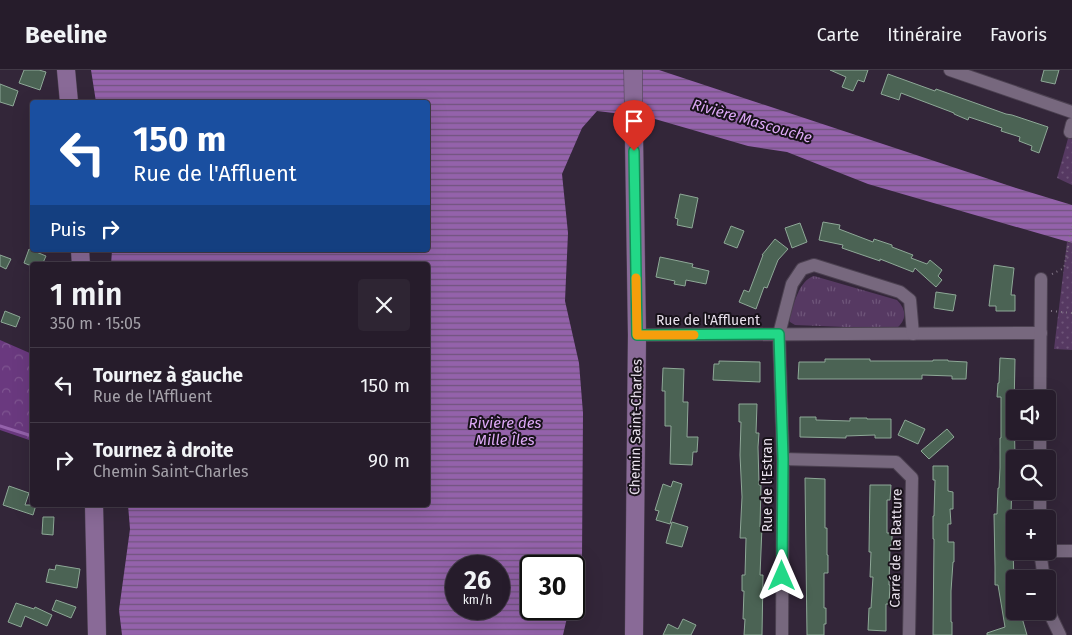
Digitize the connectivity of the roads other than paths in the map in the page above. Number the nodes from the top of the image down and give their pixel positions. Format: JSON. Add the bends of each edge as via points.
{"nodes":[{"id":1,"x":66,"y":70,"type":"edge"},
{"id":2,"x":633,"y":70,"type":"edge"},
{"id":3,"x":950,"y":70,"type":"edge"},
{"id":4,"x":70,"y":100,"type":"edge"},
{"id":5,"x":1072,"y":112,"type":"edge"},
{"id":6,"x":1041,"y":279,"type":"road end"},
{"id":7,"x":1040,"y":333,"type":"junction"},
{"id":8,"x":779,"y":334,"type":"junction"},
{"id":9,"x":913,"y":334,"type":"junction"},
{"id":10,"x":637,"y":335,"type":"junction"},
{"id":11,"x":1040,"y":390,"type":"edge"},
{"id":12,"x":783,"y":459,"type":"junction"},
{"id":13,"x":94,"y":507,"type":"edge"},
{"id":14,"x":1056,"y":551,"type":"edge"},
{"id":15,"x":1072,"y":551,"type":"edge"},
{"id":16,"x":1053,"y":620,"type":"edge"},
{"id":17,"x":97,"y":635,"type":"edge"},
{"id":18,"x":634,"y":635,"type":"edge"},
{"id":19,"x":782,"y":635,"type":"edge"},
{"id":20,"x":909,"y":635,"type":"edge"},
{"id":21,"x":1060,"y":635,"type":"edge"}],
"edges":[{"from":1,"to":4,"type":"main road"},
{"from":2,"to":10,"type":"main road","name":"Chemin Saint-Charles"},
{"from":3,"to":5,"type":"street"},
{"from":6,"to":7,"type":"street"},
{"from":7,"to":9,"type":"street","name":"Rue de l'Affluent"},
{"from":7,"to":11,"type":"street"},
{"from":8,"to":9,"type":"street","name":"Rue de l'Affluent"},
{"from":8,"to":9,"type":"street","name":"Rue de l'Affluent","via":[[792,284],[802,269],[814,266],[900,292],[910,300]]},
{"from":8,"to":10,"type":"street","name":"Rue de l'Affluent"},
{"from":8,"to":12,"type":"street","name":"Rue de l'Estran"},
{"from":10,"to":18,"type":"main road","name":"Chemin Saint-Charles"},
{"from":12,"to":19,"type":"street","name":"Rue de l'Estran"},
{"from":12,"to":20,"type":"street","name":"Carré de la Batture","via":[[896,462],[912,478]]},
{"from":13,"to":17,"type":"main road"},
{"from":14,"to":15,"type":"street"},
{"from":16,"to":21,"type":"street"}]}
